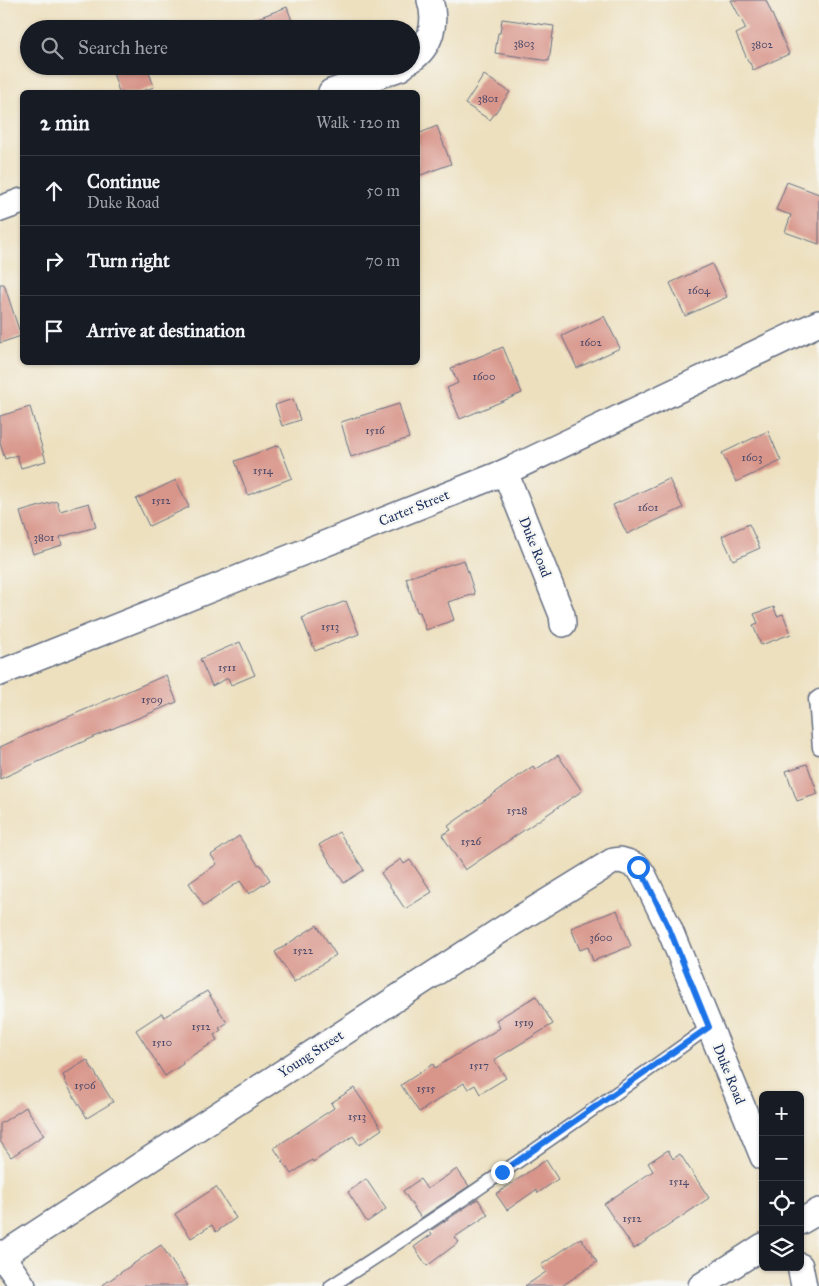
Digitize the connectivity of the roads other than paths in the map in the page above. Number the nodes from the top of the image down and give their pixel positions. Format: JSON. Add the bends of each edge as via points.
{"nodes":[{"id":1,"x":430,"y":0,"type":"edge"},
{"id":2,"x":420,"y":52,"type":"edge"},
{"id":3,"x":374,"y":75,"type":"edge"},
{"id":4,"x":336,"y":90,"type":"edge"},
{"id":5,"x":20,"y":202,"type":"edge"},
{"id":6,"x":0,"y":209,"type":"edge"},
{"id":7,"x":819,"y":323,"type":"edge"},
{"id":8,"x":505,"y":472,"type":"junction"},
{"id":9,"x":563,"y":624,"type":"dead end"},
{"id":10,"x":0,"y":673,"type":"edge"},
{"id":11,"x":819,"y":696,"type":"edge"},
{"id":12,"x":819,"y":748,"type":"edge"},
{"id":13,"x":626,"y":862,"type":"joint"},
{"id":14,"x":709,"y":1027,"type":"junction"},
{"id":15,"x":759,"y":1147,"type":"edge"},
{"id":16,"x":819,"y":1211,"type":"edge"},
{"id":17,"x":804,"y":1220,"type":"edge"},
{"id":18,"x":759,"y":1249,"type":"edge"},
{"id":19,"x":1,"y":1255,"type":"edge"},
{"id":20,"x":801,"y":1271,"type":"edge"},
{"id":21,"x":23,"y":1286,"type":"edge"},
{"id":22,"x":331,"y":1286,"type":"edge"},
{"id":23,"x":701,"y":1286,"type":"edge"},
{"id":24,"x":804,"y":1286,"type":"edge"}],
"edges":[{"from":1,"to":2,"type":"street","via":[[433,27]]},
{"from":3,"to":4,"type":"street"},
{"from":5,"to":6,"type":"street"},
{"from":7,"to":8,"type":"street","name":"Carter Street"},
{"from":8,"to":9,"type":"street","name":"Duke Road"},
{"from":8,"to":10,"type":"street","name":"Carter Street"},
{"from":11,"to":12,"type":"lane","via":[[815,698]]},
{"from":13,"to":14,"type":"street","name":"Duke Road","via":[[638,867],[644,876]]},
{"from":13,"to":19,"type":"street","name":"Young Street","via":[[613,861],[498,932]]},
{"from":14,"to":15,"type":"street","name":"Duke Road"},
{"from":14,"to":22,"type":"lane","via":[[502,1172]]},
{"from":16,"to":17,"type":"street"},
{"from":18,"to":23,"type":"street"},
{"from":19,"to":21,"type":"street"},
{"from":20,"to":24,"type":"street"}]}
